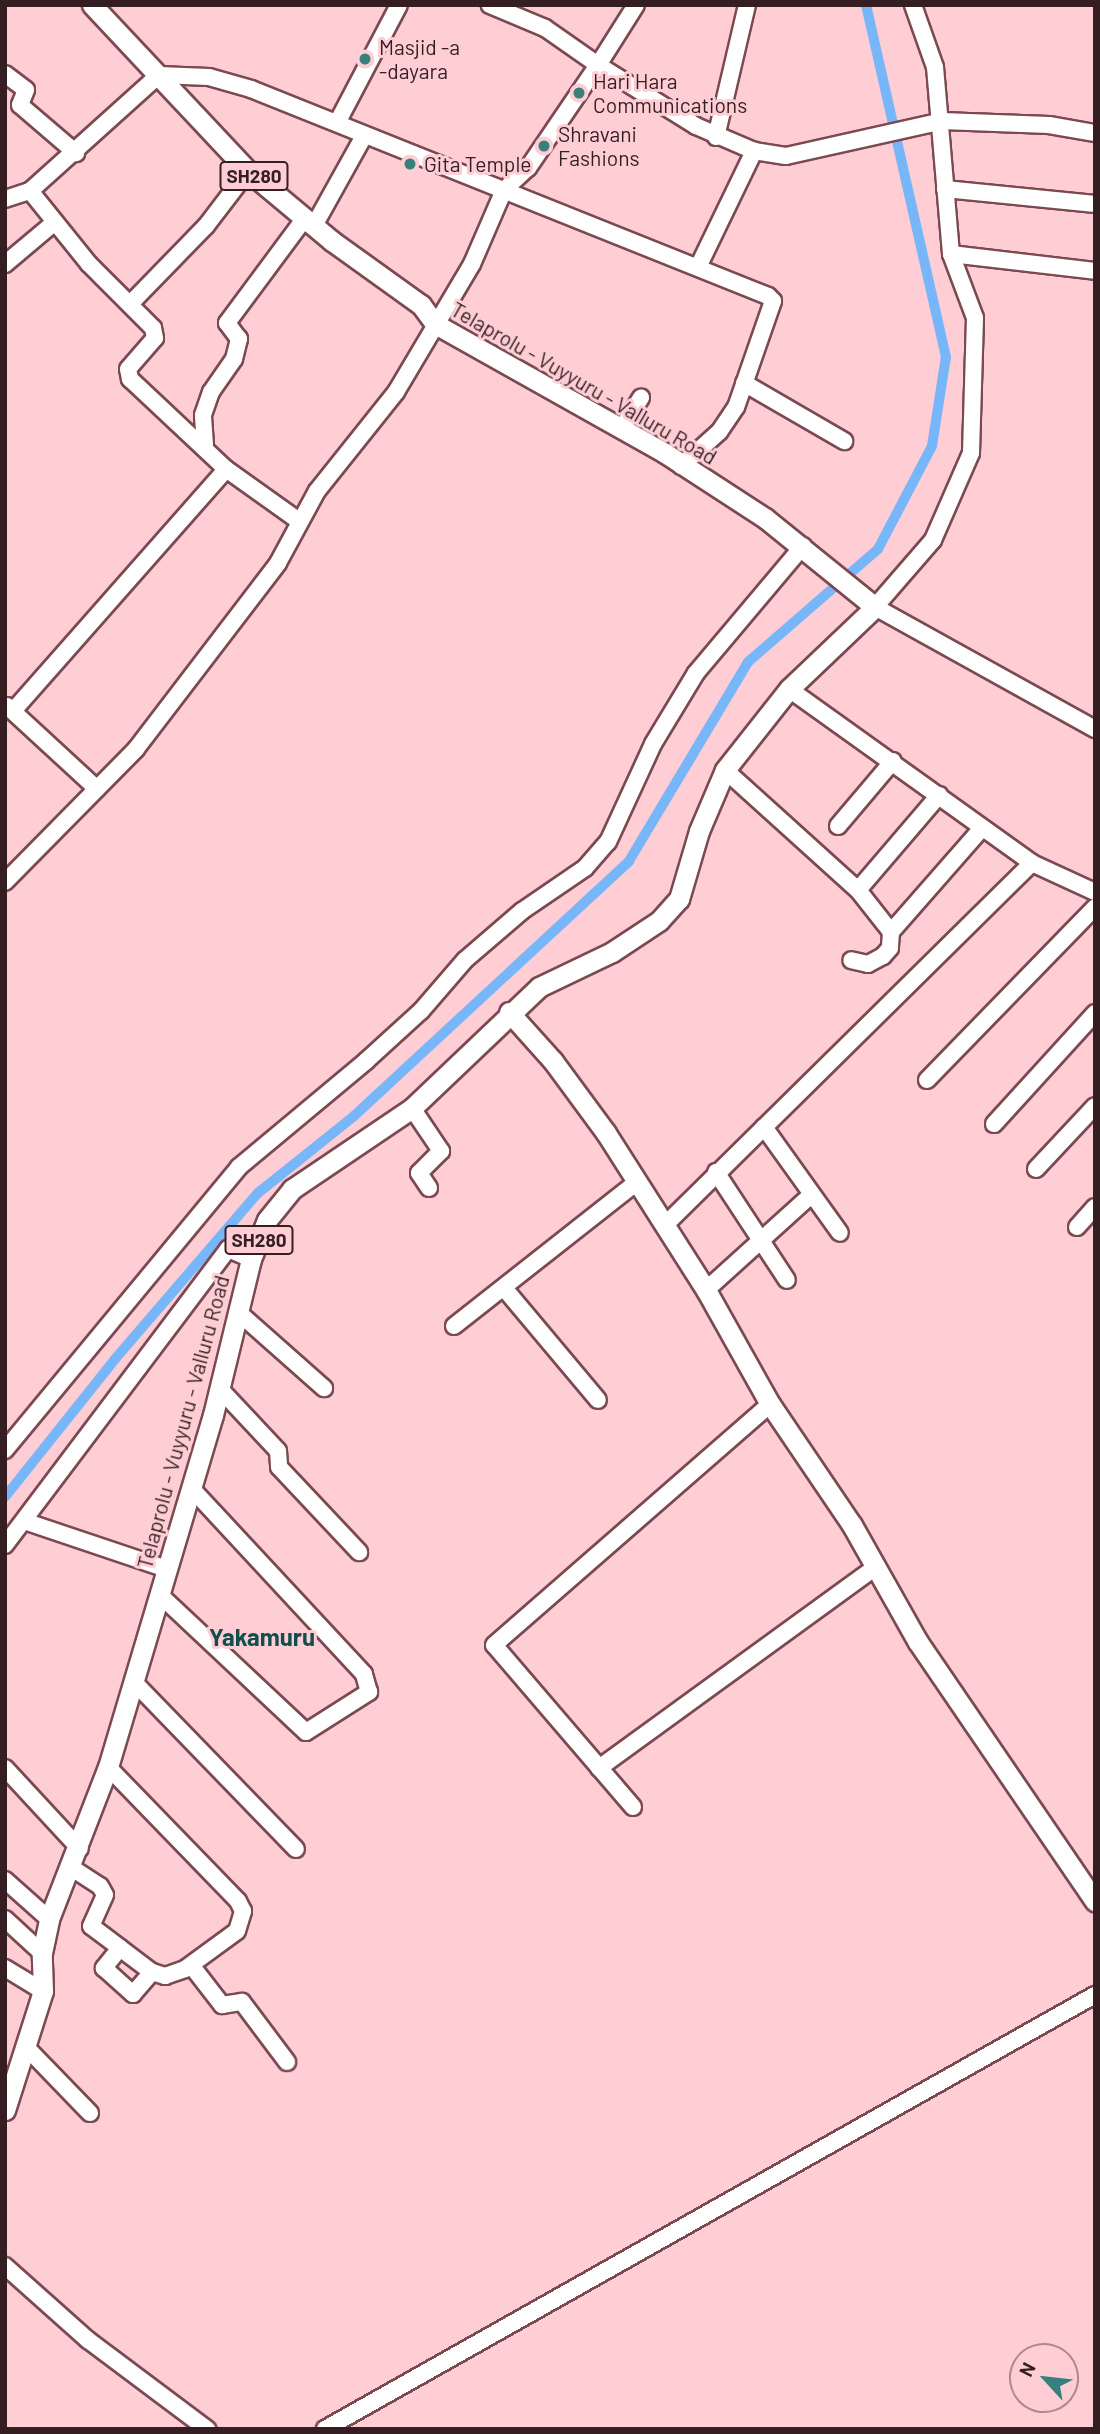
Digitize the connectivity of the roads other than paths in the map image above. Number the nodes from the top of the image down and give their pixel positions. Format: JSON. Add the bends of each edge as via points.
{"nodes":[{"id":1,"x":92,"y":5,"type":"edge"},
{"id":2,"x":399,"y":5,"type":"edge"},
{"id":3,"x":490,"y":5,"type":"edge"},
{"id":4,"x":636,"y":5,"type":"edge"},
{"id":5,"x":747,"y":5,"type":"edge"},
{"id":6,"x":913,"y":5,"type":"edge"},
{"id":7,"x":598,"y":65,"type":"junction"},
{"id":8,"x":5,"y":74,"type":"edge"},
{"id":9,"x":159,"y":75,"type":"junction"},
{"id":10,"x":934,"y":122,"type":"junction"},
{"id":11,"x":337,"y":123,"type":"junction"},
{"id":12,"x":1095,"y":133,"type":"edge"},
{"id":13,"x":364,"y":136,"type":"junction"},
{"id":14,"x":716,"y":137,"type":"junction"},
{"id":15,"x":754,"y":150,"type":"junction"},
{"id":16,"x":76,"y":153,"type":"junction"},
{"id":17,"x":248,"y":171,"type":"junction"},
{"id":18,"x":944,"y":189,"type":"junction"},
{"id":19,"x":504,"y":190,"type":"junction"},
{"id":20,"x":30,"y":191,"type":"junction"},
{"id":21,"x":5,"y":200,"type":"edge"},
{"id":22,"x":1095,"y":204,"type":"edge"},
{"id":23,"x":310,"y":221,"type":"junction"},
{"id":24,"x":55,"y":222,"type":"junction"},
{"id":25,"x":951,"y":254,"type":"junction"},
{"id":26,"x":5,"y":264,"type":"edge"},
{"id":27,"x":699,"y":265,"type":"junction"},
{"id":28,"x":1095,"y":271,"type":"edge"},
{"id":29,"x":132,"y":302,"type":"junction"},
{"id":30,"x":435,"y":324,"type":"junction"},
{"id":31,"x":744,"y":383,"type":"junction"},
{"id":32,"x":641,"y":397,"type":"dead end"},
{"id":33,"x":622,"y":428,"type":"junction"},
{"id":34,"x":844,"y":441,"type":"dead end"},
{"id":35,"x":205,"y":445,"type":"junction"},
{"id":36,"x":681,"y":466,"type":"junction"},
{"id":37,"x":226,"y":469,"type":"junction"},
{"id":38,"x":299,"y":521,"type":"junction"},
{"id":39,"x":803,"y":546,"type":"junction"},
{"id":40,"x":869,"y":601,"type":"junction"},
{"id":41,"x":789,"y":689,"type":"junction"},
{"id":42,"x":9,"y":707,"type":"edge"},
{"id":43,"x":1095,"y":729,"type":"edge"},
{"id":44,"x":893,"y":761,"type":"junction"},
{"id":45,"x":725,"y":770,"type":"junction"},
{"id":46,"x":97,"y":789,"type":"junction"},
{"id":47,"x":939,"y":795,"type":"junction"},
{"id":48,"x":838,"y":826,"type":"dead end"},
{"id":49,"x":982,"y":828,"type":"junction"},
{"id":50,"x":1032,"y":863,"type":"junction"},
{"id":51,"x":5,"y":882,"type":"edge"},
{"id":52,"x":858,"y":890,"type":"junction"},
{"id":53,"x":1095,"y":892,"type":"edge"},
{"id":54,"x":1095,"y":907,"type":"edge"},
{"id":55,"x":891,"y":932,"type":"junction"},
{"id":56,"x":850,"y":960,"type":"dead end"},
{"id":57,"x":509,"y":1012,"type":"junction"},
{"id":58,"x":1095,"y":1013,"type":"edge"},
{"id":59,"x":927,"y":1080,"type":"dead end"},
{"id":60,"x":1095,"y":1106,"type":"edge"},
{"id":61,"x":412,"y":1108,"type":"junction"},
{"id":62,"x":994,"y":1124,"type":"dead end"},
{"id":63,"x":764,"y":1128,"type":"junction"},
{"id":64,"x":1036,"y":1169,"type":"dead end"},
{"id":65,"x":716,"y":1172,"type":"junction"},
{"id":66,"x":637,"y":1182,"type":"junction"},
{"id":67,"x":429,"y":1188,"type":"dead end"},
{"id":68,"x":811,"y":1195,"type":"junction"},
{"id":69,"x":1095,"y":1207,"type":"edge"},
{"id":70,"x":664,"y":1226,"type":"junction"},
{"id":71,"x":1077,"y":1227,"type":"dead end"},
{"id":72,"x":840,"y":1233,"type":"dead end"},
{"id":73,"x":762,"y":1242,"type":"junction"},
{"id":74,"x":251,"y":1259,"type":"junction"},
{"id":75,"x":787,"y":1280,"type":"dead end"},
{"id":76,"x":504,"y":1288,"type":"junction"},
{"id":77,"x":706,"y":1290,"type":"junction"},
{"id":78,"x":239,"y":1312,"type":"junction"},
{"id":79,"x":454,"y":1326,"type":"dead end"},
{"id":80,"x":324,"y":1388,"type":"dead end"},
{"id":81,"x":220,"y":1389,"type":"junction"},
{"id":82,"x":598,"y":1400,"type":"dead end"},
{"id":83,"x":770,"y":1404,"type":"junction"},
{"id":84,"x":5,"y":1450,"type":"edge"},
{"id":85,"x":192,"y":1489,"type":"junction"},
{"id":86,"x":24,"y":1521,"type":"junction"},
{"id":87,"x":5,"y":1545,"type":"edge"},
{"id":88,"x":359,"y":1552,"type":"dead end"},
{"id":89,"x":876,"y":1567,"type":"junction"},
{"id":90,"x":167,"y":1569,"type":"junction"},
{"id":91,"x":160,"y":1595,"type":"junction"},
{"id":92,"x":133,"y":1681,"type":"junction"},
{"id":93,"x":5,"y":1768,"type":"edge"},
{"id":94,"x":108,"y":1768,"type":"junction"},
{"id":95,"x":599,"y":1769,"type":"junction"},
{"id":96,"x":633,"y":1807,"type":"dead end"},
{"id":97,"x":80,"y":1849,"type":"junction"},
{"id":98,"x":296,"y":1849,"type":"dead end"},
{"id":99,"x":72,"y":1868,"type":"junction"},
{"id":100,"x":5,"y":1880,"type":"edge"},
{"id":101,"x":1095,"y":1901,"type":"edge"},
{"id":102,"x":5,"y":1919,"type":"edge"},
{"id":103,"x":49,"y":1919,"type":"junction"},
{"id":104,"x":120,"y":1948,"type":"junction"},
{"id":105,"x":42,"y":1953,"type":"junction"},
{"id":106,"x":191,"y":1965,"type":"junction"},
{"id":107,"x":5,"y":1968,"type":"edge"},
{"id":108,"x":152,"y":1972,"type":"junction"},
{"id":109,"x":43,"y":1991,"type":"junction"},
{"id":110,"x":1095,"y":1994,"type":"edge"},
{"id":111,"x":26,"y":2047,"type":"junction"},
{"id":112,"x":287,"y":2062,"type":"dead end"},
{"id":113,"x":10,"y":2076,"type":"edge"},
{"id":114,"x":5,"y":2110,"type":"edge"},
{"id":115,"x":90,"y":2113,"type":"dead end"},
{"id":116,"x":5,"y":2266,"type":"edge"},
{"id":117,"x":207,"y":2429,"type":"edge"},
{"id":118,"x":325,"y":2429,"type":"edge"}],
"edges":[{"from":1,"to":9,"type":"main road","name":"Telaprolu - Vuyyuru - Valluru Road","number":"SH280"},
{"from":2,"to":11,"type":"street"},
{"from":3,"to":7,"type":"street","via":[[545,28]]},
{"from":4,"to":7,"type":"street"},
{"from":5,"to":14,"type":"street"},
{"from":6,"to":10,"type":"street","via":[[935,67]]},
{"from":7,"to":14,"type":"street"},
{"from":7,"to":19,"type":"street","via":[[528,168]]},
{"from":8,"to":16,"type":"street","via":[[26,90],[20,104]]},
{"from":9,"to":11,"type":"street","via":[[232,83]]},
{"from":9,"to":16,"type":"street"},
{"from":9,"to":17,"type":"main road","name":"Telaprolu - Vuyyuru - Valluru Road","number":"SH280"},
{"from":10,"to":12,"type":"street","via":[[1049,125]]},
{"from":10,"to":15,"type":"street","via":[[786,156]]},
{"from":10,"to":18,"type":"street"},
{"from":11,"to":13,"type":"street"},
{"from":13,"to":19,"type":"street"},
{"from":13,"to":23,"type":"street"},
{"from":14,"to":15,"type":"street"},
{"from":15,"to":27,"type":"street"},
{"from":16,"to":20,"type":"street"},
{"from":17,"to":23,"type":"main road","name":"Telaprolu - Vuyyuru - Valluru Road","number":"SH280"},
{"from":17,"to":29,"type":"street","via":[[206,226]]},
{"from":18,"to":22,"type":"street"},
{"from":18,"to":25,"type":"street"},
{"from":19,"to":27,"type":"street"},
{"from":19,"to":30,"type":"street","via":[[472,264]]},
{"from":20,"to":21,"type":"street"},
{"from":20,"to":24,"type":"street"},
{"from":23,"to":30,"type":"main road","name":"Telaprolu - Vuyyuru - Valluru Road","number":"SH280","via":[[422,305]]},
{"from":23,"to":35,"type":"street","via":[[227,323],[239,339],[234,359],[211,392],[204,415]]},
{"from":24,"to":26,"type":"street"},
{"from":24,"to":29,"type":"street","via":[[89,264]]},
{"from":25,"to":28,"type":"street"},
{"from":25,"to":40,"type":"street","via":[[975,318],[971,453],[933,540]]},
{"from":27,"to":31,"type":"street","via":[[773,301]]},
{"from":29,"to":35,"type":"street","via":[[156,334],[130,364],[128,376]]},
{"from":30,"to":33,"type":"main road","name":"Telaprolu - Vuyyuru - Valluru Road","number":"SH280"},
{"from":30,"to":38,"type":"street","via":[[396,391],[317,491]]},
{"from":31,"to":34,"type":"street"},
{"from":31,"to":36,"type":"street","via":[[736,407],[719,432]]},
{"from":32,"to":33,"type":"street"},
{"from":33,"to":36,"type":"main road","name":"Telaprolu - Vuyyuru - Valluru Road","number":"SH280"},
{"from":35,"to":37,"type":"street"},
{"from":36,"to":39,"type":"main road","name":"Telaprolu - Vuyyuru - Valluru Road","number":"SH280"},
{"from":37,"to":38,"type":"street"},
{"from":37,"to":42,"type":"street"},
{"from":38,"to":46,"type":"street","via":[[278,563],[225,635],[136,750]]},
{"from":39,"to":40,"type":"main road","name":"Telaprolu - Vuyyuru - Valluru Road","number":"SH280"},
{"from":39,"to":84,"type":"street","via":[[696,673],[653,744],[608,842],[585,868],[523,911],[465,960],[421,1011],[239,1167]]},
{"from":40,"to":41,"type":"main road","name":"Telaprolu - Vuyyuru - Valluru Road","number":"SH280"},
{"from":40,"to":43,"type":"street"},
{"from":41,"to":44,"type":"street"},
{"from":41,"to":45,"type":"main road","name":"Telaprolu - Vuyyuru - Valluru Road","number":"SH280"},
{"from":42,"to":46,"type":"street"},
{"from":44,"to":47,"type":"street"},
{"from":44,"to":48,"type":"street"},
{"from":45,"to":52,"type":"street"},
{"from":45,"to":57,"type":"main road","name":"Telaprolu - Vuyyuru - Valluru Road","number":"SH280","via":[[699,831],[679,899],[659,921],[612,952],[539,986]]},
{"from":46,"to":51,"type":"street"},
{"from":47,"to":49,"type":"street"},
{"from":47,"to":52,"type":"street"},
{"from":49,"to":50,"type":"street"},
{"from":49,"to":55,"type":"street"},
{"from":50,"to":53,"type":"street"},
{"from":50,"to":63,"type":"street"},
{"from":52,"to":55,"type":"street"},
{"from":54,"to":59,"type":"street"},
{"from":55,"to":56,"type":"street","via":[[890,948],[883,956],[868,964]]},
{"from":57,"to":61,"type":"main road","name":"Telaprolu - Vuyyuru - Valluru Road","number":"SH280"},
{"from":57,"to":66,"type":"main road","via":[[582,1098]]},
{"from":58,"to":62,"type":"street"},
{"from":60,"to":64,"type":"street"},
{"from":61,"to":67,"type":"street","via":[[441,1151],[419,1173]]},
{"from":61,"to":74,"type":"main road","name":"Telaprolu - Vuyyuru - Valluru Road","number":"SH280","via":[[292,1189],[267,1220]]},
{"from":63,"to":65,"type":"street"},
{"from":63,"to":68,"type":"street"},
{"from":65,"to":70,"type":"street"},
{"from":65,"to":73,"type":"street"},
{"from":66,"to":70,"type":"main road"},
{"from":66,"to":76,"type":"street"},
{"from":68,"to":72,"type":"street"},
{"from":68,"to":73,"type":"street"},
{"from":69,"to":71,"type":"street"},
{"from":70,"to":77,"type":"main road"},
{"from":73,"to":75,"type":"street"},
{"from":73,"to":77,"type":"street"},
{"from":74,"to":78,"type":"main road","name":"Telaprolu - Vuyyuru - Valluru Road","number":"SH280"},
{"from":74,"to":86,"type":"street","via":[[228,1249]]},
{"from":76,"to":79,"type":"street"},
{"from":76,"to":82,"type":"street"},
{"from":77,"to":83,"type":"main road"},
{"from":78,"to":80,"type":"street"},
{"from":78,"to":81,"type":"main road","name":"Telaprolu - Vuyyuru - Valluru Road","number":"SH280"},
{"from":81,"to":85,"type":"main road","name":"Telaprolu - Vuyyuru - Valluru Road","number":"SH280"},
{"from":81,"to":88,"type":"street","via":[[278,1451],[279,1467]]},
{"from":83,"to":89,"type":"main road"},
{"from":83,"to":95,"type":"street","via":[[494,1645]]},
{"from":85,"to":90,"type":"main road","name":"Telaprolu - Vuyyuru - Valluru Road","number":"SH280"},
{"from":85,"to":91,"type":"street","via":[[364,1674],[369,1692],[306,1732]]},
{"from":86,"to":87,"type":"street"},
{"from":86,"to":90,"type":"street"},
{"from":89,"to":95,"type":"street"},
{"from":89,"to":101,"type":"main road","via":[[918,1642]]},
{"from":90,"to":91,"type":"main road","name":"Telaprolu - Vuyyuru - Valluru Road","number":"SH280"},
{"from":91,"to":92,"type":"main road","name":"Telaprolu - Vuyyuru - Valluru Road","number":"SH280"},
{"from":92,"to":94,"type":"main road","name":"Telaprolu - Vuyyuru - Valluru Road","number":"SH280"},
{"from":92,"to":98,"type":"street"},
{"from":93,"to":97,"type":"street"},
{"from":94,"to":97,"type":"main road","name":"Telaprolu - Vuyyuru - Valluru Road","number":"SH280"},
{"from":94,"to":106,"type":"street","via":[[226,1887],[243,1911],[237,1931]]},
{"from":95,"to":96,"type":"street"},
{"from":97,"to":99,"type":"main road","name":"Telaprolu - Vuyyuru - Valluru Road","number":"SH280"},
{"from":99,"to":103,"type":"main road","name":"Telaprolu - Vuyyuru - Valluru Road","number":"SH280"},
{"from":99,"to":104,"type":"street","via":[[100,1886],[105,1895],[91,1926]]},
{"from":100,"to":103,"type":"street"},
{"from":102,"to":105,"type":"street"},
{"from":103,"to":105,"type":"main road","name":"Telaprolu - Vuyyuru - Valluru Road","number":"SH280"},
{"from":104,"to":108,"type":"street"},
{"from":104,"to":108,"type":"street","via":[[104,1968],[133,1994]]},
{"from":105,"to":109,"type":"main road","name":"Telaprolu - Vuyyuru - Valluru Road","number":"SH280"},
{"from":106,"to":108,"type":"street","via":[[165,1976]]},
{"from":106,"to":112,"type":"street","via":[[222,2005],[242,2002]]},
{"from":107,"to":109,"type":"street"},
{"from":109,"to":111,"type":"main road","name":"Telaprolu - Vuyyuru - Valluru Road","number":"SH280"},
{"from":110,"to":118,"type":"street"},
{"from":111,"to":113,"type":"main road","name":"Telaprolu - Vuyyuru - Valluru Road","number":"SH280"},
{"from":111,"to":115,"type":"street"},
{"from":113,"to":114,"type":"main road","name":"Telaprolu - Vuyyuru - Valluru Road","number":"SH280"},
{"from":116,"to":117,"type":"street","via":[[88,2340]]}]}
